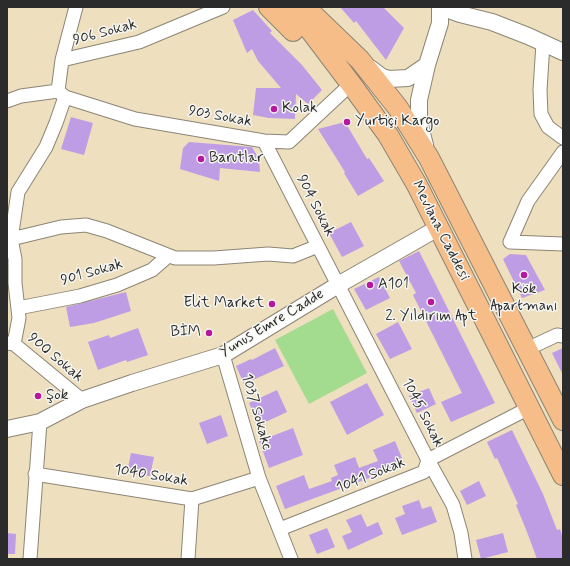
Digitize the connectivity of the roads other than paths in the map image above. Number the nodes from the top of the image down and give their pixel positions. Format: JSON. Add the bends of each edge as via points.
{"nodes":[{"id":1,"x":76,"y":7,"type":"edge"},
{"id":2,"x":223,"y":7,"type":"edge"},
{"id":3,"x":269,"y":7,"type":"edge"},
{"id":4,"x":287,"y":7,"type":"edge"},
{"id":5,"x":305,"y":7,"type":"edge"},
{"id":6,"x":323,"y":7,"type":"edge"},
{"id":7,"x":440,"y":7,"type":"edge"},
{"id":8,"x":445,"y":7,"type":"edge"},
{"id":9,"x":543,"y":43,"type":"junction"},
{"id":10,"x":563,"y":52,"type":"edge"},
{"id":11,"x":62,"y":60,"type":"junction"},
{"id":12,"x":360,"y":60,"type":"junction"},
{"id":13,"x":427,"y":65,"type":"junction"},
{"id":14,"x":346,"y":77,"type":"junction"},
{"id":15,"x":62,"y":94,"type":"junction"},
{"id":16,"x":7,"y":101,"type":"edge"},
{"id":17,"x":563,"y":138,"type":"edge"},
{"id":18,"x":264,"y":141,"type":"junction"},
{"id":19,"x":563,"y":152,"type":"edge"},
{"id":20,"x":429,"y":158,"type":"junction"},
{"id":21,"x":438,"y":228,"type":"junction"},
{"id":22,"x":9,"y":240,"type":"edge"},
{"id":23,"x":563,"y":244,"type":"edge"},
{"id":24,"x":318,"y":246,"type":"junction"},
{"id":25,"x":168,"y":256,"type":"junction"},
{"id":26,"x":338,"y":285,"type":"junction"},
{"id":27,"x":18,"y":308,"type":"junction"},
{"id":28,"x":563,"y":336,"type":"edge"},
{"id":29,"x":10,"y":343,"type":"edge"},
{"id":30,"x":527,"y":349,"type":"junction"},
{"id":31,"x":223,"y":355,"type":"junction"},
{"id":32,"x":82,"y":400,"type":"junction"},
{"id":33,"x":529,"y":408,"type":"junction"},
{"id":34,"x":563,"y":420,"type":"edge"},
{"id":35,"x":40,"y":422,"type":"junction"},
{"id":36,"x":7,"y":429,"type":"edge"},
{"id":37,"x":428,"y":460,"type":"junction"},
{"id":38,"x":35,"y":474,"type":"junction"},
{"id":39,"x":563,"y":475,"type":"edge"},
{"id":40,"x":259,"y":478,"type":"junction"},
{"id":41,"x":192,"y":499,"type":"junction"},
{"id":42,"x":280,"y":529,"type":"junction"},
{"id":43,"x":30,"y":559,"type":"edge"},
{"id":44,"x":188,"y":559,"type":"edge"},
{"id":45,"x":291,"y":559,"type":"edge"},
{"id":46,"x":465,"y":559,"type":"edge"}],
"edges":[{"from":1,"to":11,"type":"street"},
{"from":2,"to":11,"type":"street","name":"906 Sokak","via":[[139,42]]},
{"from":3,"to":14,"type":"main road","via":[[299,38]]},
{"from":4,"to":14,"type":"main road","name":"Mevlana Caddesi","via":[[311,31]]},
{"from":5,"to":12,"type":"main road","name":"Mevlana Caddesi"},
{"from":6,"to":12,"type":"main road"},
{"from":7,"to":13,"type":"street","via":[[440,23]]},
{"from":8,"to":9,"type":"street","via":[[454,12],[492,22]]},
{"from":9,"to":10,"type":"street"},
{"from":9,"to":17,"type":"street","via":[[541,114],[548,127]]},
{"from":11,"to":15,"type":"street"},
{"from":12,"to":13,"type":"street","via":[[389,80],[408,78]]},
{"from":12,"to":20,"type":"main road","name":"Mevlana Caddesi","via":[[398,108]]},
{"from":13,"to":20,"type":"street","via":[[419,100],[419,122]]},
{"from":14,"to":18,"type":"street","name":"903 Sokak","via":[[289,142]]},
{"from":14,"to":21,"type":"main road","name":"Mevlana Caddesi","via":[[388,135]]},
{"from":15,"to":16,"type":"street","name":"903 Sokak","via":[[21,96]]},
{"from":15,"to":18,"type":"street","name":"903 Sokak","via":[[135,119]]},
{"from":15,"to":22,"type":"street","via":[[56,123],[46,147],[18,192]]},
{"from":18,"to":24,"type":"street","name":"904 Sokak"},
{"from":19,"to":23,"type":"street","via":[[528,201],[510,242]]},
{"from":20,"to":30,"type":"main road","name":"Mevlana Caddesi"},
{"from":21,"to":26,"type":"street","name":"Yunus Emre Cadde"},
{"from":21,"to":33,"type":"main road","name":"Mevlana Caddesi"},
{"from":22,"to":25,"type":"street","via":[[61,227],[86,225]]},
{"from":22,"to":27,"type":"street","via":[[15,259]]},
{"from":24,"to":25,"type":"street","via":[[293,256]]},
{"from":24,"to":26,"type":"street","name":"904 Sokak"},
{"from":25,"to":27,"type":"street","name":"901 Sokak","via":[[152,270],[117,285],[80,296]]},
{"from":26,"to":31,"type":"street","name":"Yunus Emre Cadde"},
{"from":26,"to":37,"type":"street","name":"1045 Sokak"},
{"from":27,"to":29,"type":"street","via":[[19,318]]},
{"from":28,"to":30,"type":"street","via":[[557,335]]},
{"from":29,"to":32,"type":"street","name":"900 Sokak"},
{"from":30,"to":34,"type":"main road","name":"Mevlana Caddesi"},
{"from":31,"to":32,"type":"street","name":"Yunus Emre Cadde"},
{"from":31,"to":40,"type":"street","name":"1037 Sokakc"},
{"from":32,"to":35,"type":"street","name":"Yunus Emre Cadde"},
{"from":33,"to":37,"type":"street","name":"1041 Sokak"},
{"from":33,"to":39,"type":"main road","name":"Mevlana Caddesi"},
{"from":35,"to":36,"type":"street","name":"Yunus Emre Cadde"},
{"from":35,"to":38,"type":"street"},
{"from":37,"to":42,"type":"street","name":"1041 Sokak","via":[[424,472]]},
{"from":37,"to":46,"type":"street","name":"1045 Sokak","via":[[453,505]]},
{"from":38,"to":41,"type":"street","name":"1040 Sokak"},
{"from":38,"to":43,"type":"street"},
{"from":40,"to":41,"type":"street","name":"1040 Sokak"},
{"from":40,"to":42,"type":"street","name":"1037 Sokakc"},
{"from":41,"to":44,"type":"street"},
{"from":42,"to":45,"type":"street","name":"1037 Sokakc"}]}
